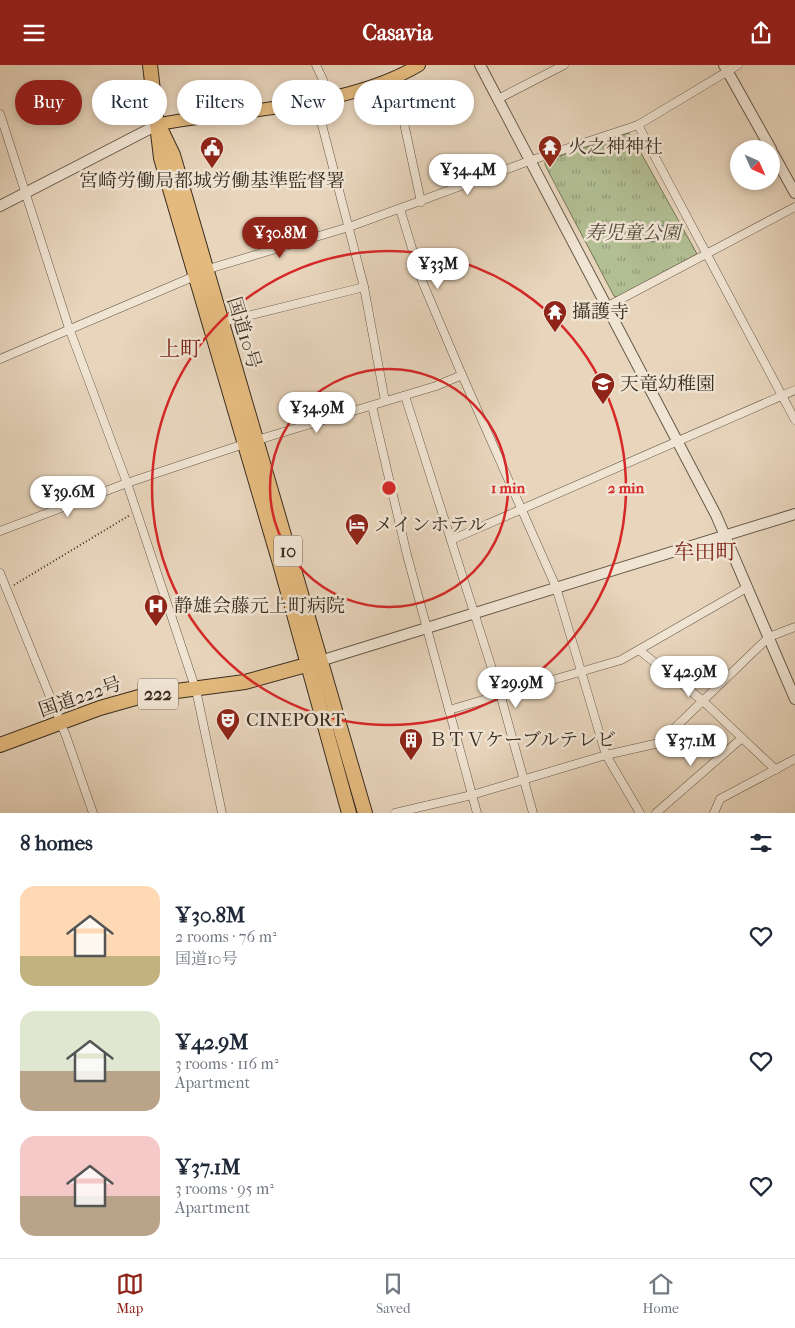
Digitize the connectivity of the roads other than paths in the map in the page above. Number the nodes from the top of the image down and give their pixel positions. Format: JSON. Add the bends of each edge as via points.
{"nodes":[{"id":1,"x":150,"y":65,"type":"edge"},
{"id":2,"x":316,"y":65,"type":"edge"},
{"id":3,"x":419,"y":65,"type":"edge"},
{"id":4,"x":480,"y":65,"type":"edge"},
{"id":5,"x":564,"y":65,"type":"edge"},
{"id":6,"x":738,"y":65,"type":"edge"},
{"id":7,"x":726,"y":68,"type":"edge"},
{"id":8,"x":391,"y":79,"type":"junction"},
{"id":9,"x":152,"y":80,"type":"edge"},
{"id":10,"x":323,"y":80,"type":"edge"},
{"id":11,"x":344,"y":94,"type":"edge"},
{"id":12,"x":498,"y":99,"type":"junction"},
{"id":13,"x":272,"y":107,"type":"edge"},
{"id":14,"x":0,"y":114,"type":"edge"},
{"id":15,"x":167,"y":123,"type":"edge"},
{"id":16,"x":157,"y":125,"type":"edge"},
{"id":17,"x":159,"y":125,"type":"edge"},
{"id":18,"x":322,"y":125,"type":"edge"},
{"id":19,"x":638,"y":125,"type":"junction"},
{"id":20,"x":766,"y":140,"type":"edge"},
{"id":21,"x":529,"y":161,"type":"junction"},
{"id":22,"x":780,"y":166,"type":"edge"},
{"id":23,"x":26,"y":191,"type":"junction"},
{"id":24,"x":795,"y":193,"type":"edge"},
{"id":25,"x":421,"y":202,"type":"junction"},
{"id":26,"x":0,"y":206,"type":"edge"},
{"id":27,"x":795,"y":207,"type":"edge"},
{"id":28,"x":400,"y":209,"type":"junction"},
{"id":29,"x":349,"y":227,"type":"junction"},
{"id":30,"x":707,"y":253,"type":"junction"},
{"id":31,"x":200,"y":273,"type":"junction"},
{"id":32,"x":364,"y":287,"type":"junction"},
{"id":33,"x":606,"y":307,"type":"junction"},
{"id":34,"x":223,"y":322,"type":"junction"},
{"id":35,"x":69,"y":328,"type":"junction"},
{"id":36,"x":0,"y":359,"type":"edge"},
{"id":37,"x":462,"y":375,"type":"junction"},
{"id":38,"x":795,"y":390,"type":"edge"},
{"id":39,"x":782,"y":395,"type":"junction"},
{"id":40,"x":405,"y":396,"type":"junction"},
{"id":41,"x":385,"y":401,"type":"junction"},
{"id":42,"x":372,"y":405,"type":"junction"},
{"id":43,"x":795,"y":420,"type":"edge"},
{"id":44,"x":250,"y":442,"type":"junction"},
{"id":45,"x":677,"y":443,"type":"junction"},
{"id":46,"x":127,"y":483,"type":"junction"},
{"id":47,"x":523,"y":509,"type":"junction"},
{"id":48,"x":795,"y":514,"type":"edge"},
{"id":49,"x":0,"y":531,"type":"edge"},
{"id":50,"x":724,"y":535,"type":"junction"},
{"id":51,"x":451,"y":540,"type":"junction"},
{"id":52,"x":0,"y":573,"type":"edge"},
{"id":53,"x":556,"y":587,"type":"junction"},
{"id":54,"x":748,"y":587,"type":"junction"},
{"id":55,"x":474,"y":613,"type":"junction"},
{"id":56,"x":427,"y":627,"type":"junction"},
{"id":57,"x":795,"y":627,"type":"edge"},
{"id":58,"x":769,"y":637,"type":"junction"},
{"id":59,"x":639,"y":650,"type":"junction"},
{"id":60,"x":314,"y":663,"type":"junction"},
{"id":61,"x":583,"y":673,"type":"junction"},
{"id":62,"x":196,"y":690,"type":"junction"},
{"id":63,"x":500,"y":697,"type":"junction"},
{"id":64,"x":795,"y":699,"type":"edge"},
{"id":65,"x":703,"y":701,"type":"junction"},
{"id":66,"x":449,"y":710,"type":"junction"},
{"id":67,"x":59,"y":724,"type":"junction"},
{"id":68,"x":742,"y":738,"type":"junction"},
{"id":69,"x":0,"y":745,"type":"edge"},
{"id":70,"x":606,"y":755,"type":"junction"},
{"id":71,"x":795,"y":759,"type":"edge"},
{"id":72,"x":776,"y":770,"type":"junction"},
{"id":73,"x":524,"y":779,"type":"junction"},
{"id":74,"x":472,"y":795,"type":"junction"},
{"id":75,"x":93,"y":813,"type":"edge"},
{"id":76,"x":222,"y":813,"type":"edge"},
{"id":77,"x":349,"y":813,"type":"edge"},
{"id":78,"x":365,"y":813,"type":"edge"},
{"id":79,"x":395,"y":813,"type":"edge"},
{"id":80,"x":477,"y":813,"type":"edge"},
{"id":81,"x":533,"y":813,"type":"edge"},
{"id":82,"x":640,"y":813,"type":"edge"},
{"id":83,"x":656,"y":813,"type":"edge"},
{"id":84,"x":714,"y":813,"type":"edge"}],
"edges":[{"from":1,"to":9,"type":"highway","name":"国道10号","number":"10"},
{"from":2,"to":10,"type":"street"},
{"from":3,"to":8,"type":"main road"},
{"from":4,"to":12,"type":"street"},
{"from":5,"to":12,"type":"street"},
{"from":6,"to":7,"type":"street"},
{"from":7,"to":19,"type":"street"},
{"from":7,"to":20,"type":"street"},
{"from":8,"to":11,"type":"main road"},
{"from":8,"to":25,"type":"street","via":[[399,100]]},
{"from":12,"to":21,"type":"street"},
{"from":13,"to":15,"type":"main road"},
{"from":14,"to":23,"type":"street"},
{"from":16,"to":23,"type":"street"},
{"from":17,"to":31,"type":"highway","name":"国道10号","number":"10","via":[[173,155]]},
{"from":18,"to":29,"type":"street"},
{"from":19,"to":21,"type":"street"},
{"from":19,"to":30,"type":"street"},
{"from":21,"to":25,"type":"street"},
{"from":21,"to":33,"type":"street"},
{"from":22,"to":24,"type":"street"},
{"from":23,"to":26,"type":"street"},
{"from":23,"to":35,"type":"street"},
{"from":25,"to":28,"type":"street"},
{"from":27,"to":30,"type":"street"},
{"from":28,"to":29,"type":"street"},
{"from":28,"to":37,"type":"street","via":[[422,281]]},
{"from":29,"to":31,"type":"street"},
{"from":29,"to":32,"type":"street"},
{"from":30,"to":33,"type":"street"},
{"from":30,"to":39,"type":"street"},
{"from":31,"to":34,"type":"highway","name":"国道10号","number":"10"},
{"from":31,"to":35,"type":"street"},
{"from":31,"to":44,"type":"highway","name":"国道10号","number":"10"},
{"from":32,"to":34,"type":"street"},
{"from":32,"to":41,"type":"street"},
{"from":33,"to":45,"type":"street"},
{"from":34,"to":44,"type":"highway","name":"国道10号","number":"10"},
{"from":35,"to":36,"type":"street"},
{"from":35,"to":46,"type":"street"},
{"from":37,"to":40,"type":"street"},
{"from":37,"to":47,"type":"street"},
{"from":38,"to":39,"type":"street"},
{"from":39,"to":43,"type":"street"},
{"from":39,"to":45,"type":"street"},
{"from":40,"to":41,"type":"street"},
{"from":40,"to":51,"type":"street"},
{"from":41,"to":42,"type":"street"},
{"from":42,"to":44,"type":"street"},
{"from":42,"to":56,"type":"street"},
{"from":44,"to":46,"type":"street"},
{"from":44,"to":60,"type":"highway","name":"国道10号","number":"10"},
{"from":45,"to":47,"type":"street"},
{"from":45,"to":50,"type":"street"},
{"from":46,"to":49,"type":"street"},
{"from":46,"to":62,"type":"street"},
{"from":47,"to":51,"type":"street"},
{"from":47,"to":53,"type":"street"},
{"from":48,"to":50,"type":"street"},
{"from":50,"to":53,"type":"street"},
{"from":50,"to":54,"type":"street"},
{"from":51,"to":55,"type":"street"},
{"from":52,"to":67,"type":"street"},
{"from":53,"to":55,"type":"street"},
{"from":53,"to":61,"type":"street"},
{"from":54,"to":58,"type":"street"},
{"from":54,"to":59,"type":"street"},
{"from":55,"to":56,"type":"street"},
{"from":55,"to":63,"type":"street"},
{"from":56,"to":60,"type":"street"},
{"from":56,"to":66,"type":"street"},
{"from":57,"to":58,"type":"street"},
{"from":58,"to":64,"type":"street"},
{"from":58,"to":65,"type":"street"},
{"from":59,"to":61,"type":"street"},
{"from":59,"to":65,"type":"street"},
{"from":60,"to":62,"type":"highway","name":"国道222号","number":"222","via":[[245,682]]},
{"from":60,"to":77,"type":"highway","name":"国道10号","number":"10"},
{"from":60,"to":78,"type":"highway","name":"国道10号","number":"10"},
{"from":61,"to":63,"type":"street"},
{"from":61,"to":70,"type":"street"},
{"from":62,"to":67,"type":"highway","name":"国道222号","number":"222","via":[[146,695]]},
{"from":62,"to":76,"type":"street"},
{"from":63,"to":66,"type":"street"},
{"from":63,"to":73,"type":"street"},
{"from":65,"to":68,"type":"street"},
{"from":65,"to":70,"type":"street","via":[[660,743]]},
{"from":66,"to":74,"type":"street"},
{"from":67,"to":69,"type":"highway","name":"国道222号","number":"222"},
{"from":67,"to":75,"type":"street"},
{"from":68,"to":72,"type":"street"},
{"from":68,"to":83,"type":"street"},
{"from":70,"to":73,"type":"street"},
{"from":70,"to":82,"type":"street"},
{"from":71,"to":72,"type":"street"},
{"from":72,"to":84,"type":"street","via":[[720,799]]},
{"from":73,"to":74,"type":"street"},
{"from":73,"to":81,"type":"street"},
{"from":74,"to":79,"type":"street"},
{"from":74,"to":80,"type":"street"}]}
